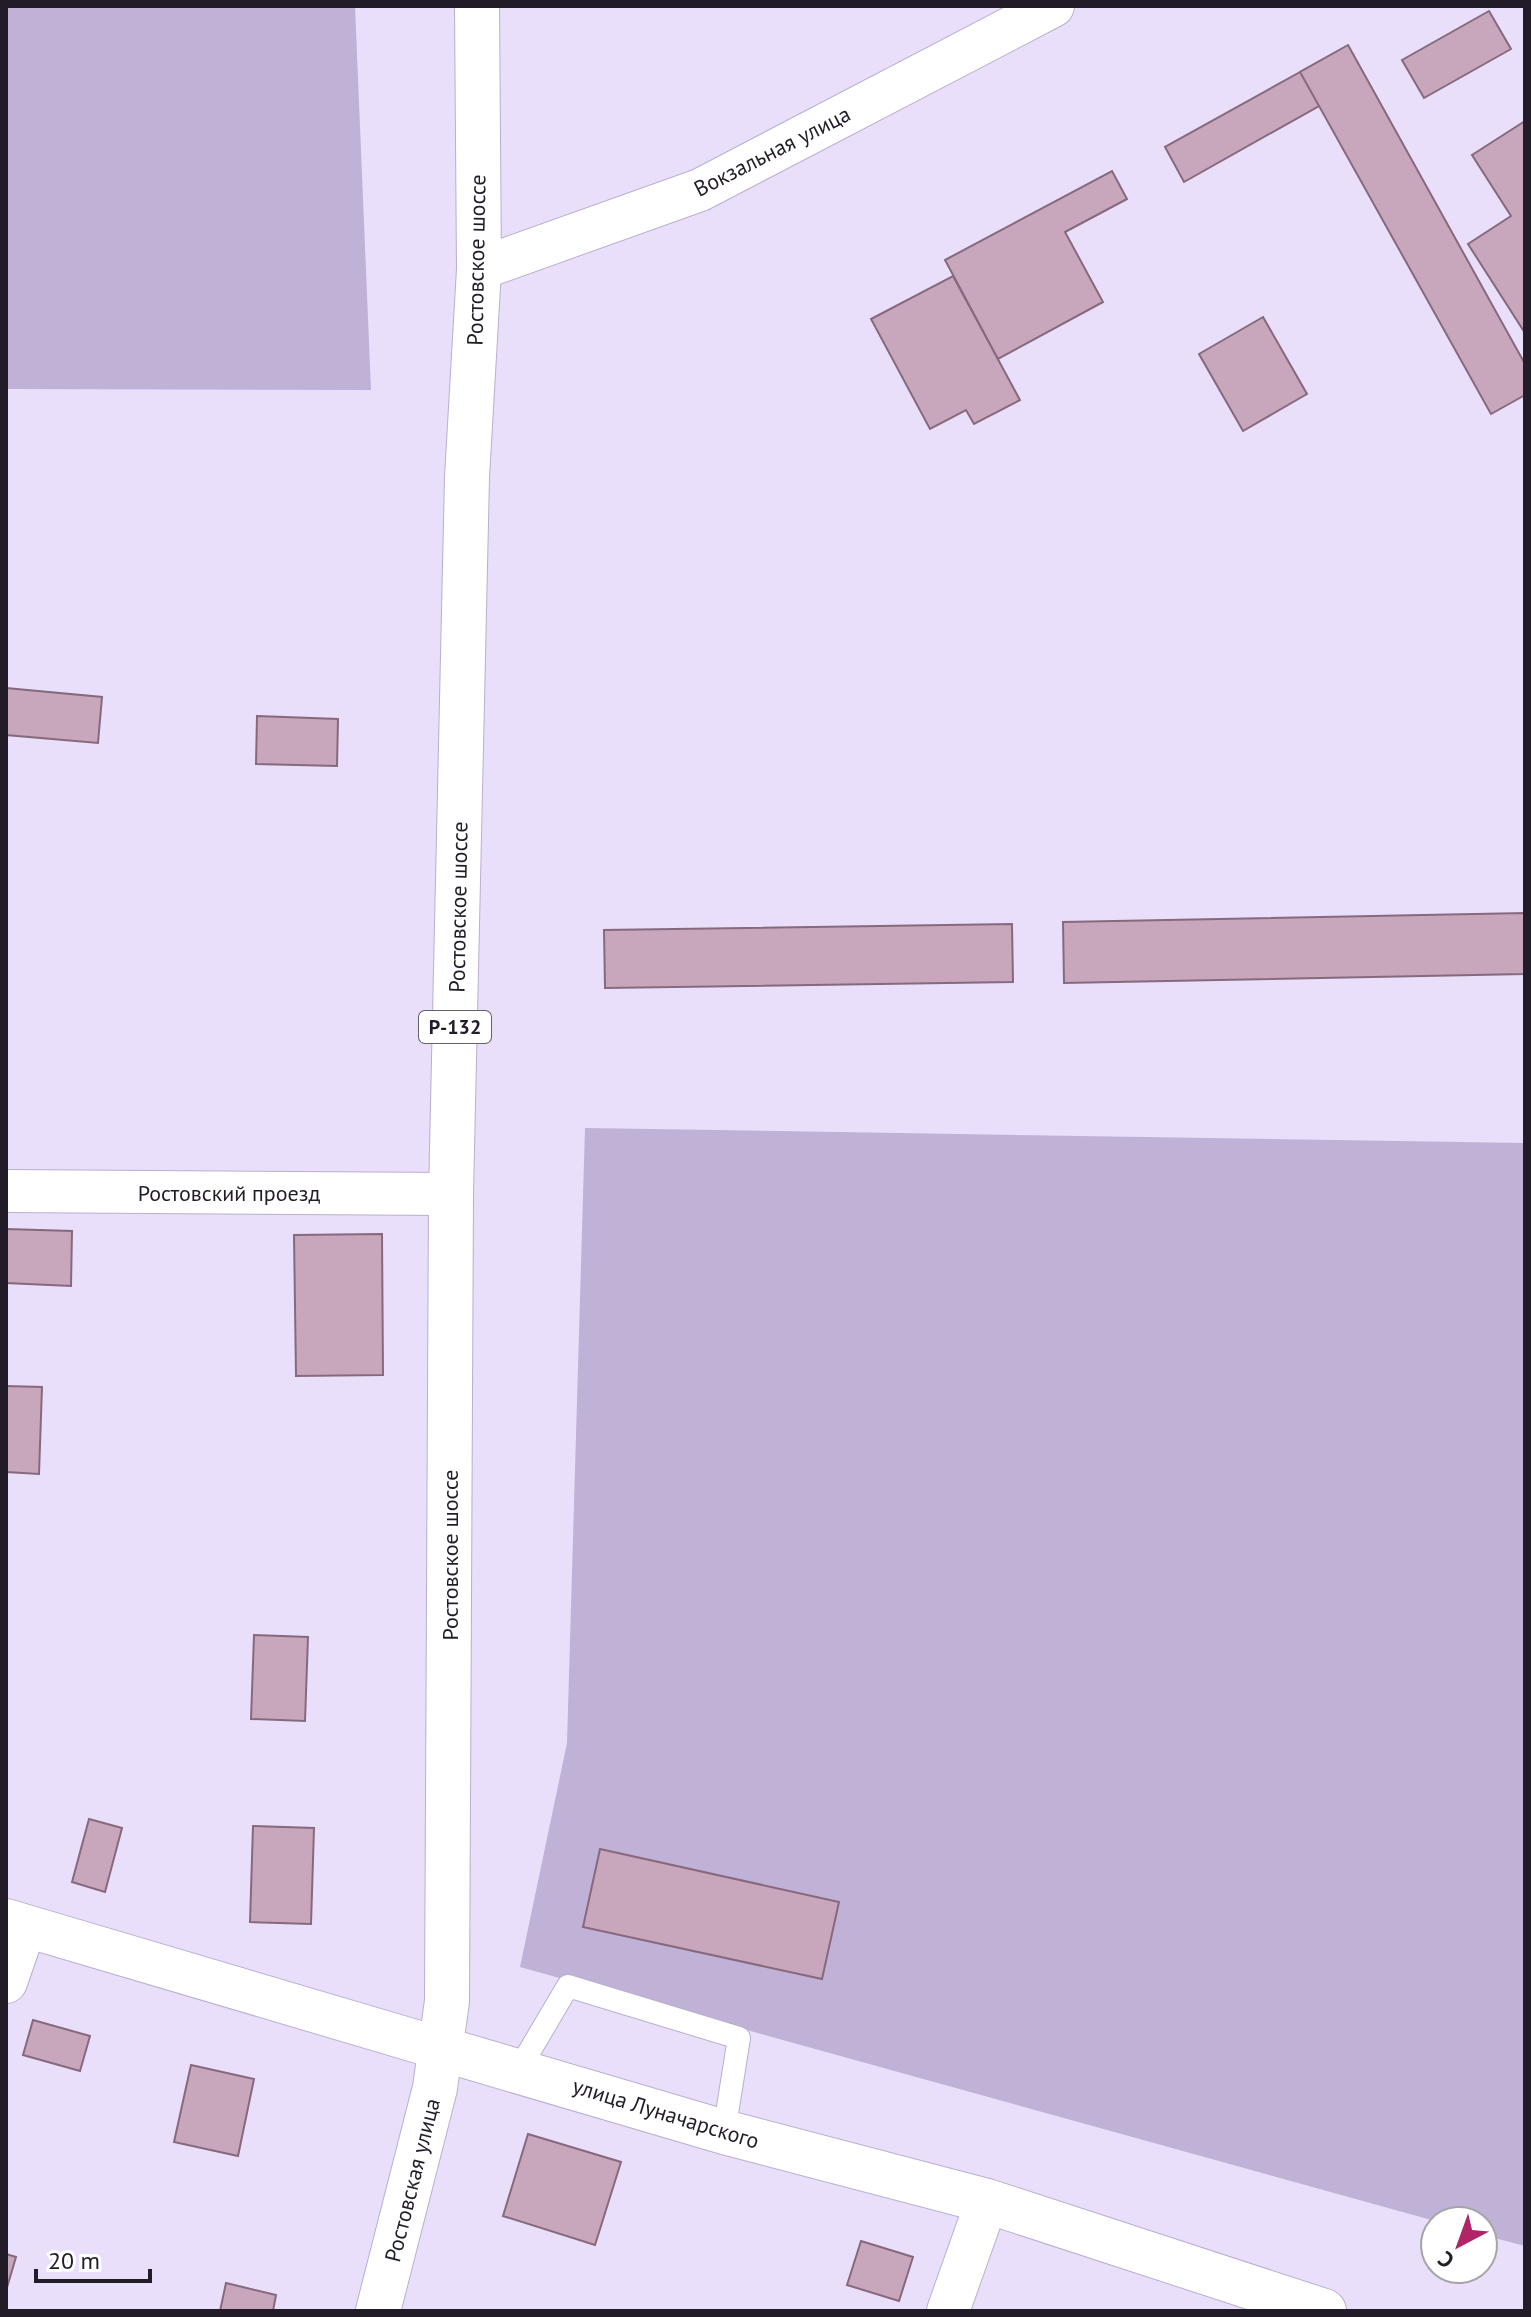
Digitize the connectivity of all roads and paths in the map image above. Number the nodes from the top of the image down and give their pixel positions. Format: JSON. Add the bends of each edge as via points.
{"nodes":[{"id":1,"x":477,"y":6,"type":"edge"},
{"id":2,"x":1053,"y":6,"type":"edge"},
{"id":3,"x":479,"y":269,"type":"junction"},
{"id":4,"x":6,"y":1191,"type":"edge"},
{"id":5,"x":451,"y":1194,"type":"junction"},
{"id":6,"x":16,"y":1924,"type":"edge"},
{"id":7,"x":6,"y":1982,"type":"edge"},
{"id":8,"x":442,"y":2049,"type":"junction"},
{"id":9,"x":519,"y":2069,"type":"junction"},
{"id":10,"x":724,"y":2132,"type":"junction"},
{"id":11,"x":987,"y":2201,"type":"junction"},
{"id":12,"x":378,"y":2311,"type":"edge"},
{"id":13,"x":948,"y":2311,"type":"edge"},
{"id":14,"x":1324,"y":2311,"type":"edge"}],
"edges":[{"from":1,"to":3,"type":"main road","name":"Ростовское шоссе","number":"Р-132"},
{"from":2,"to":3,"type":"street","name":"Вокзальная улица","via":[[700,190]]},
{"from":3,"to":5,"type":"main road","name":"Ростовское шоссе","number":"Р-132","via":[[467,477]]},
{"from":4,"to":5,"type":"street","name":"Ростовский проезд"},
{"from":5,"to":8,"type":"main road","name":"Ростовское шоссе","number":"Р-132","via":[[449,1932]]},
{"from":6,"to":7,"type":"street"},
{"from":6,"to":8,"type":"street","name":"улица Луначарского"},
{"from":8,"to":9,"type":"main road","name":"улица Луначарского"},
{"from":8,"to":12,"type":"main road","name":"Ростовская улица"},
{"from":9,"to":10,"type":"main road","name":"улица Луначарского"},
{"from":9,"to":10,"type":"lane","via":[[568,1986],[739,2038]]},
{"from":10,"to":11,"type":"main road","name":"улица Луначарского"},
{"from":11,"to":13,"type":"street"},
{"from":11,"to":14,"type":"main road","name":"улица Луначарского"}]}
